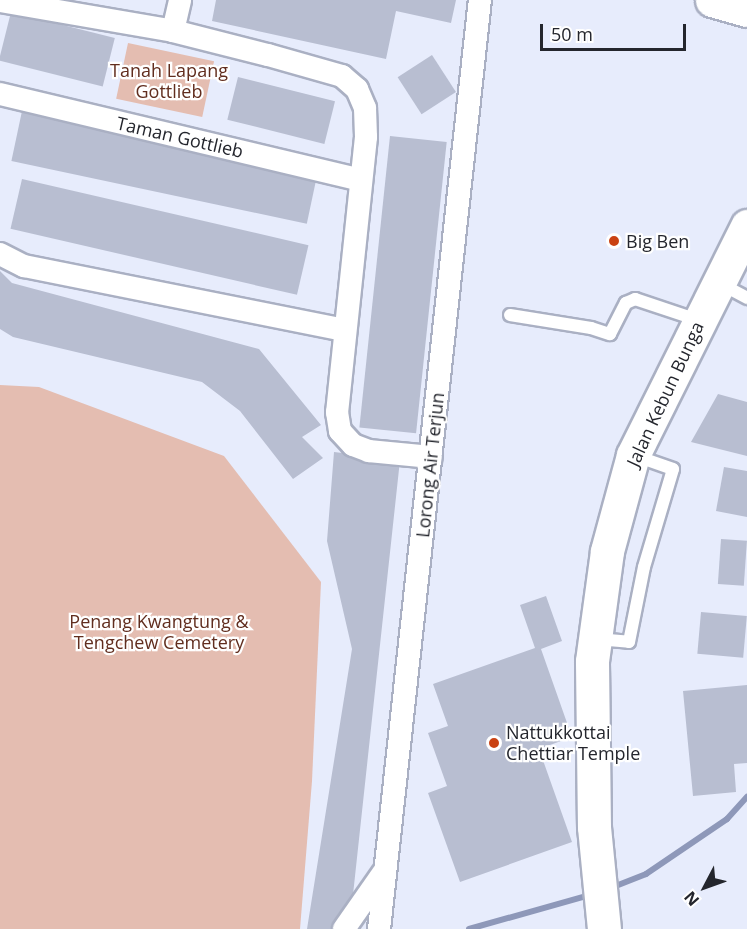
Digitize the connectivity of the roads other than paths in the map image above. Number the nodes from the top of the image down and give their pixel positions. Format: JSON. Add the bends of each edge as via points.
{"nodes":[{"id":1,"x":180,"y":0,"type":"edge"},
{"id":2,"x":480,"y":0,"type":"edge"},
{"id":3,"x":712,"y":0,"type":"edge"},
{"id":4,"x":0,"y":1,"type":"edge"},
{"id":5,"x":747,"y":10,"type":"edge"},
{"id":6,"x":173,"y":31,"type":"junction"},
{"id":7,"x":0,"y":94,"type":"edge"},
{"id":8,"x":360,"y":180,"type":"junction"},
{"id":9,"x":746,"y":228,"type":"edge"},
{"id":10,"x":0,"y":254,"type":"edge"},
{"id":11,"x":733,"y":291,"type":"edge"},
{"id":12,"x":510,"y":315,"type":"dead end"},
{"id":13,"x":699,"y":321,"type":"junction"},
{"id":14,"x":344,"y":330,"type":"junction"},
{"id":15,"x":431,"y":457,"type":"junction"},
{"id":16,"x":384,"y":871,"type":"junction"},
{"id":17,"x":603,"y":917,"type":"edge"},
{"id":18,"x":344,"y":929,"type":"edge"},
{"id":19,"x":379,"y":929,"type":"edge"}],
"edges":[{"from":1,"to":6,"type":"street"},
{"from":2,"to":15,"type":"street","name":"Lorong Air Terjun"},
{"from":3,"to":5,"type":"street"},
{"from":4,"to":6,"type":"street"},
{"from":6,"to":8,"type":"street","via":[[342,75],[357,89],[365,108]]},
{"from":7,"to":8,"type":"street","name":"Taman Gottlieb"},
{"from":8,"to":14,"type":"street"},
{"from":9,"to":11,"type":"street","name":"Jalan Kebun Bunga"},
{"from":10,"to":14,"type":"street","via":[[24,266]]},
{"from":11,"to":13,"type":"street","name":"Jalan Kebun Bunga"},
{"from":12,"to":13,"type":"lane","via":[[610,334],[626,303],[635,299]]},
{"from":13,"to":17,"type":"street","name":"Jalan Kebun Bunga","via":[[633,455],[607,551],[595,639],[592,715],[597,867]]},
{"from":14,"to":15,"type":"street","via":[[337,412],[340,431],[352,445],[369,451]]},
{"from":15,"to":16,"type":"street","name":"Lorong Air Terjun"},
{"from":16,"to":18,"type":"street"},
{"from":16,"to":19,"type":"street","name":"Lorong Air Terjun"}]}
